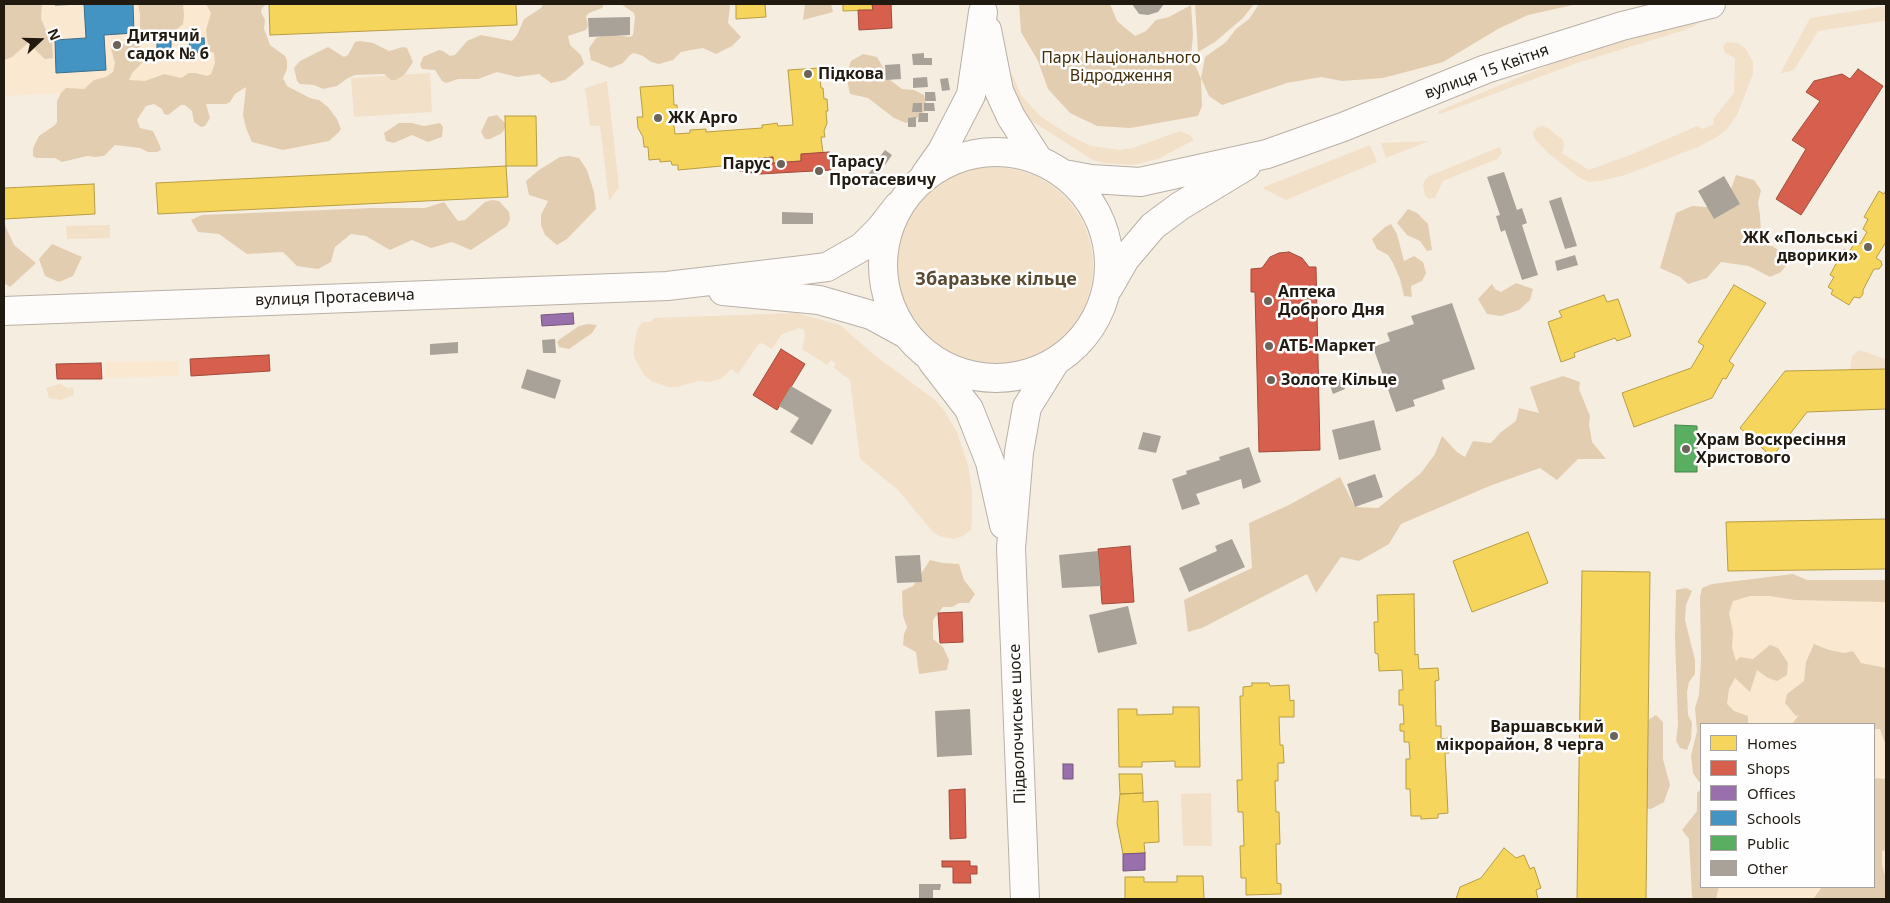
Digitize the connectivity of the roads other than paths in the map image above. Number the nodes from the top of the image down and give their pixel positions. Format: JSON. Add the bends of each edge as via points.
{"nodes":[{"id":1,"x":1711,"y":4,"type":"edge"},
{"id":2,"x":983,"y":8,"type":"edge"},
{"id":3,"x":1267,"y":154,"type":"junction"},
{"id":4,"x":1038,"y":159,"type":"junction"},
{"id":5,"x":1064,"y":174,"type":"junction"},
{"id":6,"x":925,"y":175,"type":"junction"},
{"id":7,"x":898,"y":206,"type":"junction"},
{"id":8,"x":667,"y":286,"type":"junction"},
{"id":9,"x":1106,"y":291,"type":"junction"},
{"id":10,"x":4,"y":311,"type":"edge"},
{"id":11,"x":904,"y":333,"type":"junction"},
{"id":12,"x":928,"y":357,"type":"junction"},
{"id":13,"x":1055,"y":362,"type":"junction"},
{"id":14,"x":1011,"y":548,"type":"junction"},
{"id":15,"x":1025,"y":899,"type":"edge"}],
"edges":[{"from":1,"to":3,"type":"main road","name":"вулиця 15 Квітня","via":[[1622,26],[1486,69]]},
{"from":2,"to":4,"type":"main road","via":[[1000,91],[1011,117]]},
{"from":2,"to":6,"type":"main road","via":[[971,95],[942,151]]},
{"from":3,"to":5,"type":"main road","name":"вулиця 15 Квітня","via":[[1140,182]]},
{"from":3,"to":9,"type":"main road","name":"вулиця 15 Квітня","via":[[1153,226],[1124,260]]},
{"from":4,"to":5,"type":"main road"},
{"from":4,"to":6,"type":"main road","via":[[999,151],[960,156]]},
{"from":5,"to":9,"type":"main road","via":[[1083,192],[1100,222],[1109,265]]},
{"from":6,"to":7,"type":"main road","name":"вулиця Протасевича"},
{"from":7,"to":8,"type":"main road","name":"вулиця Протасевича","via":[[862,247],[827,267]]},
{"from":7,"to":11,"type":"main road","via":[[885,237],[882,270],[888,303]]},
{"from":8,"to":10,"type":"main road","name":"вулиця Протасевича"},
{"from":8,"to":11,"type":"main road","name":"вулиця Протасевича","via":[[819,300],[870,315]]},
{"from":9,"to":13,"type":"main road","via":[[1088,332]]},
{"from":11,"to":12,"type":"main road"},
{"from":12,"to":13,"type":"main road","via":[[958,372],[990,379],[1024,375]]},
{"from":12,"to":14,"type":"main road","name":"Підволочиське шосе","via":[[969,408],[990,462]]},
{"from":13,"to":14,"type":"main road","name":"Підволочиське шосе","via":[[1027,407],[1019,452]]},
{"from":14,"to":15,"type":"main road","name":"Підволочиське шосе"}]}
